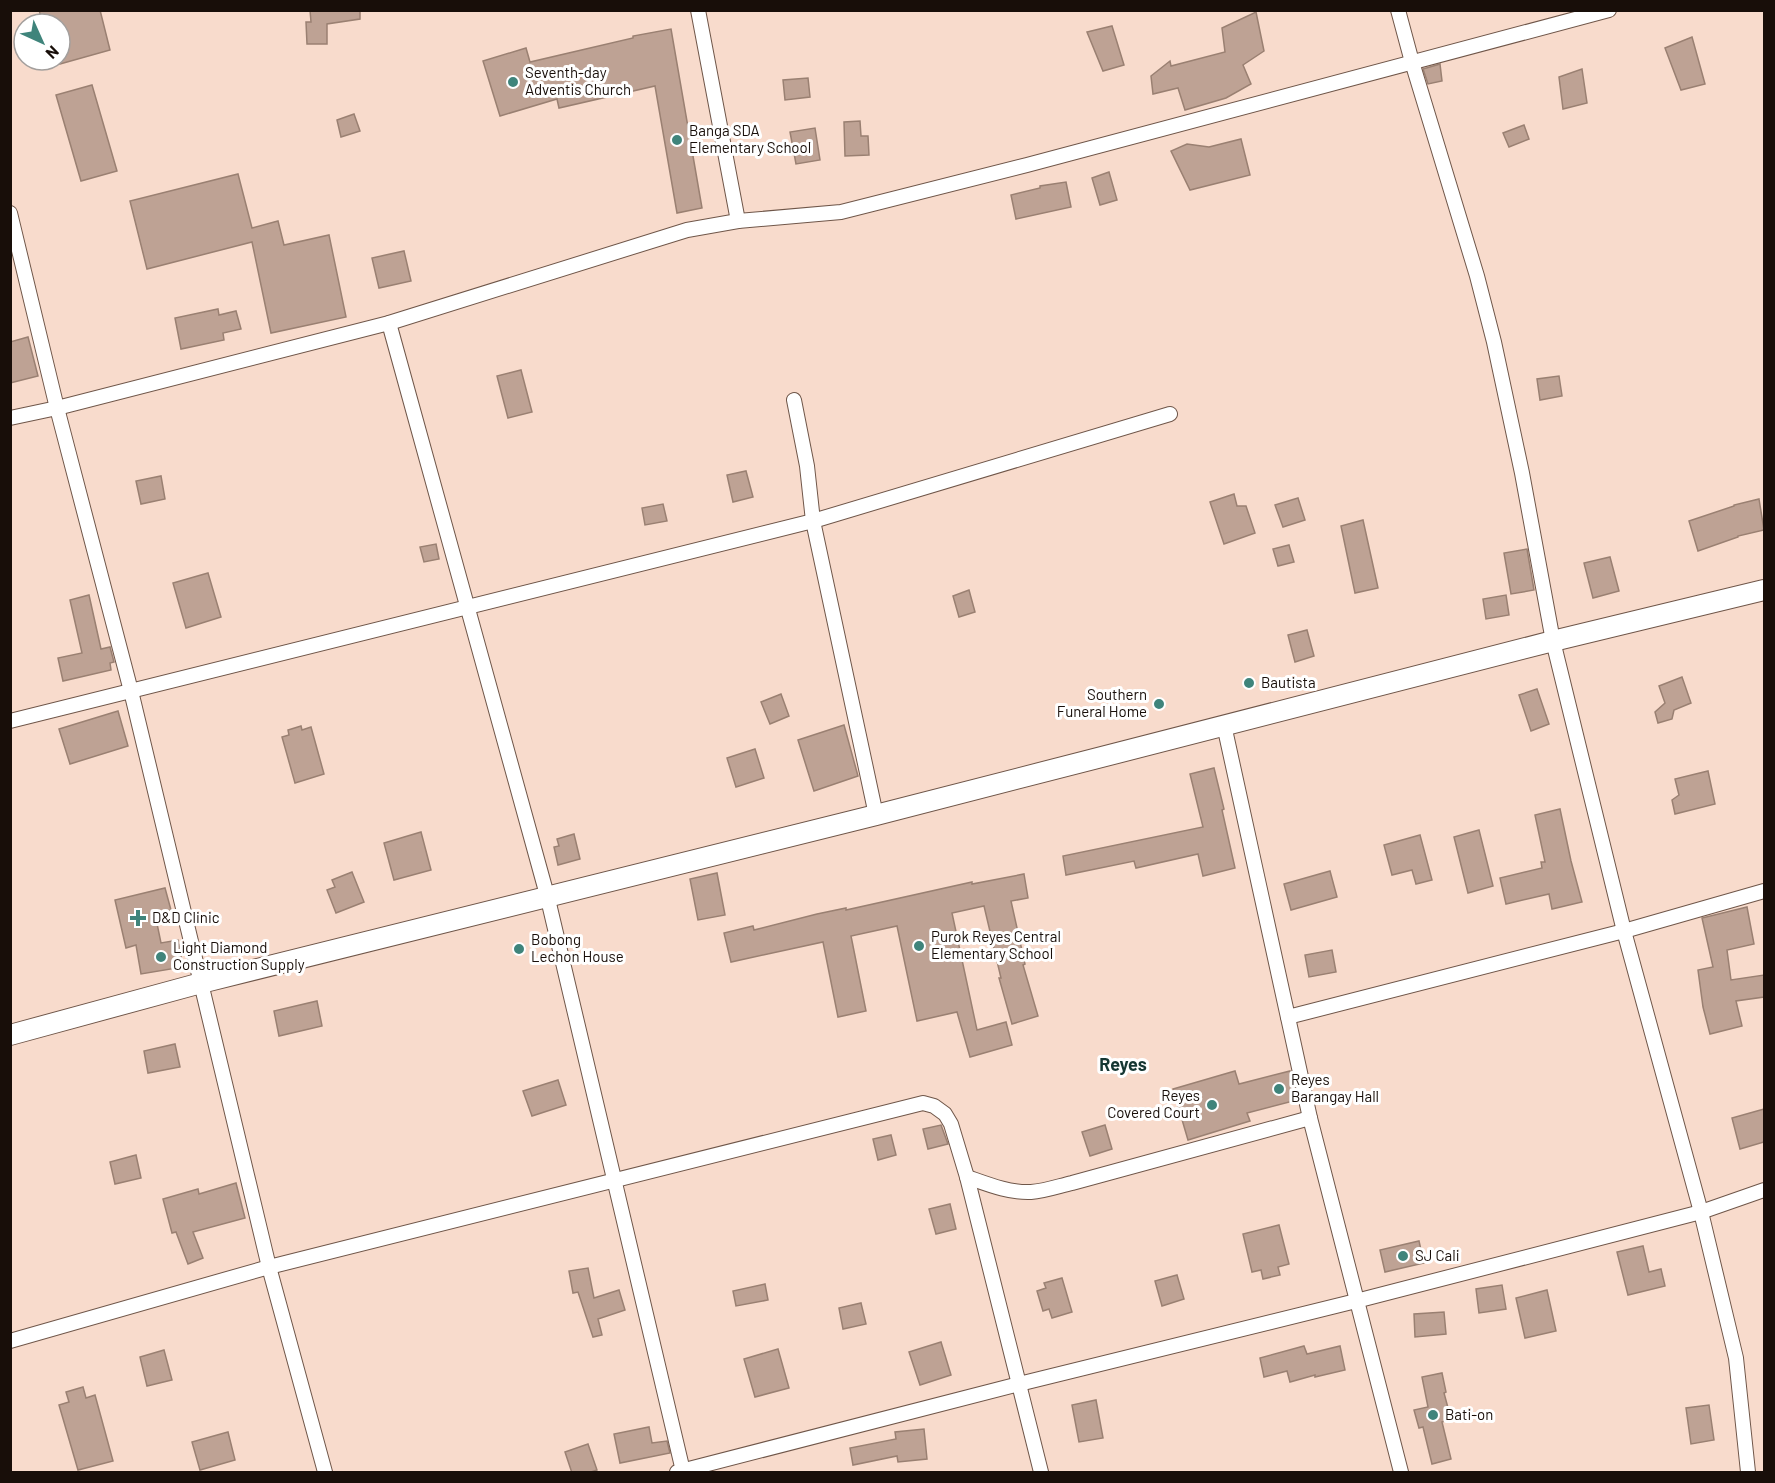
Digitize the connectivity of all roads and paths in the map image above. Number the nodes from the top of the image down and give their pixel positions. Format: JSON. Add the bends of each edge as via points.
{"nodes":[{"id":1,"x":698,"y":10,"type":"edge"},
{"id":2,"x":1398,"y":10,"type":"edge"},
{"id":3,"x":1608,"y":10,"type":"edge"},
{"id":4,"x":1412,"y":62,"type":"junction"},
{"id":5,"x":10,"y":213,"type":"edge"},
{"id":6,"x":738,"y":221,"type":"junction"},
{"id":7,"x":389,"y":323,"type":"junction"},
{"id":8,"x":794,"y":400,"type":"dead end"},
{"id":9,"x":57,"y":408,"type":"junction"},
{"id":10,"x":1170,"y":414,"type":"dead end"},
{"id":11,"x":10,"y":418,"type":"edge"},
{"id":12,"x":813,"y":521,"type":"junction"},
{"id":13,"x":1764,"y":590,"type":"edge"},
{"id":14,"x":468,"y":608,"type":"junction"},
{"id":15,"x":1553,"y":641,"type":"junction"},
{"id":16,"x":131,"y":691,"type":"junction"},
{"id":17,"x":10,"y":721,"type":"edge"},
{"id":18,"x":1224,"y":725,"type":"junction"},
{"id":19,"x":876,"y":815,"type":"junction"},
{"id":20,"x":1764,"y":891,"type":"edge"},
{"id":21,"x":547,"y":895,"type":"junction"},
{"id":22,"x":1624,"y":931,"type":"junction"},
{"id":23,"x":201,"y":982,"type":"junction"},
{"id":24,"x":1288,"y":1017,"type":"junction"},
{"id":25,"x":10,"y":1035,"type":"edge"},
{"id":26,"x":1310,"y":1118,"type":"junction"},
{"id":27,"x":967,"y":1177,"type":"junction"},
{"id":28,"x":614,"y":1180,"type":"junction"},
{"id":29,"x":1764,"y":1190,"type":"edge"},
{"id":30,"x":1701,"y":1212,"type":"junction"},
{"id":31,"x":269,"y":1267,"type":"junction"},
{"id":32,"x":1356,"y":1301,"type":"junction"},
{"id":33,"x":10,"y":1341,"type":"edge"},
{"id":34,"x":1019,"y":1384,"type":"junction"},
{"id":35,"x":680,"y":1472,"type":"edge"},
{"id":36,"x":325,"y":1473,"type":"edge"},
{"id":37,"x":1041,"y":1473,"type":"edge"},
{"id":38,"x":1401,"y":1473,"type":"edge"},
{"id":39,"x":1748,"y":1473,"type":"edge"}],
"edges":[{"from":1,"to":6,"type":"street"},
{"from":2,"to":4,"type":"street"},
{"from":3,"to":4,"type":"street"},
{"from":4,"to":6,"type":"street","via":[[841,212]]},
{"from":4,"to":15,"type":"street","via":[[1494,342]]},
{"from":5,"to":9,"type":"street"},
{"from":6,"to":7,"type":"street","via":[[687,230]]},
{"from":7,"to":9,"type":"street"},
{"from":7,"to":14,"type":"street"},
{"from":8,"to":12,"type":"street"},
{"from":9,"to":11,"type":"street"},
{"from":9,"to":16,"type":"street"},
{"from":10,"to":12,"type":"street"},
{"from":12,"to":14,"type":"street"},
{"from":12,"to":19,"type":"street"},
{"from":13,"to":15,"type":"main road"},
{"from":14,"to":16,"type":"street"},
{"from":14,"to":21,"type":"street"},
{"from":15,"to":18,"type":"main road"},
{"from":15,"to":22,"type":"street"},
{"from":16,"to":17,"type":"street"},
{"from":16,"to":23,"type":"street"},
{"from":18,"to":19,"type":"main road"},
{"from":18,"to":24,"type":"street"},
{"from":19,"to":21,"type":"main road"},
{"from":20,"to":22,"type":"street"},
{"from":21,"to":23,"type":"main road"},
{"from":21,"to":28,"type":"street"},
{"from":22,"to":24,"type":"street"},
{"from":22,"to":30,"type":"street"},
{"from":23,"to":25,"type":"main road"},
{"from":23,"to":31,"type":"street"},
{"from":24,"to":26,"type":"street"},
{"from":26,"to":27,"type":"street","via":[[1032,1192],[1000,1189]]},
{"from":26,"to":32,"type":"street"},
{"from":27,"to":28,"type":"street","via":[[951,1124],[945,1114],[923,1103]]},
{"from":27,"to":34,"type":"street"},
{"from":28,"to":31,"type":"street"},
{"from":28,"to":35,"type":"street"},
{"from":29,"to":30,"type":"street"},
{"from":30,"to":32,"type":"street"},
{"from":30,"to":39,"type":"street","via":[[1736,1358]]},
{"from":31,"to":33,"type":"street"},
{"from":31,"to":36,"type":"street"},
{"from":32,"to":34,"type":"street"},
{"from":32,"to":38,"type":"street"},
{"from":34,"to":35,"type":"street"},
{"from":34,"to":37,"type":"street"}]}
